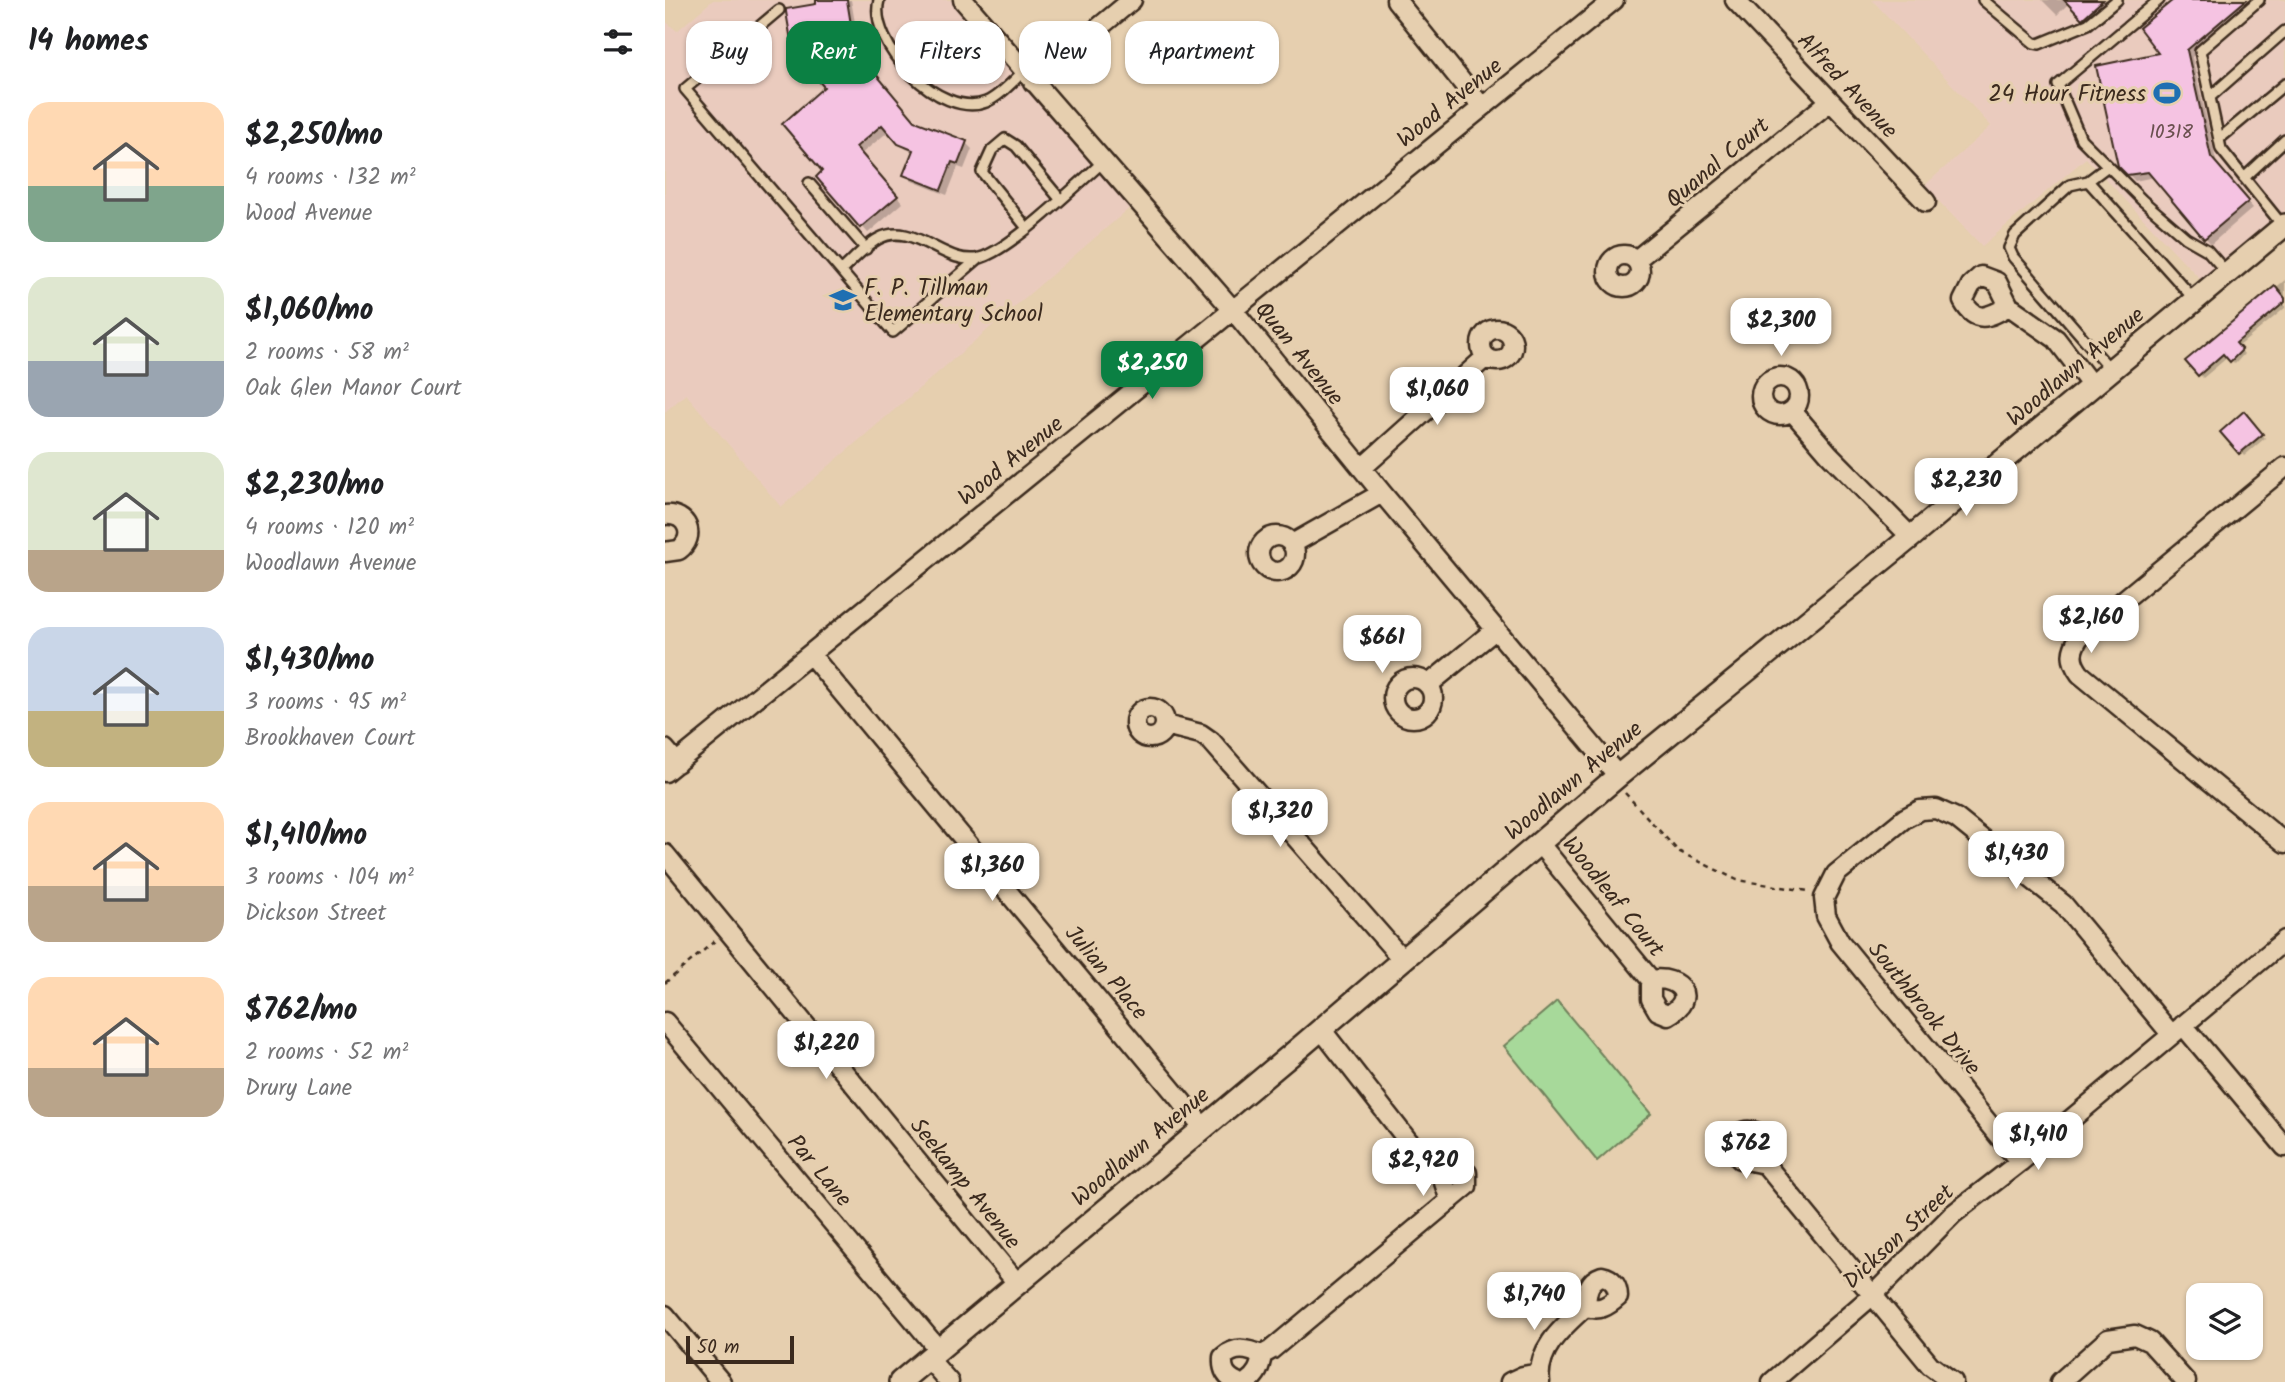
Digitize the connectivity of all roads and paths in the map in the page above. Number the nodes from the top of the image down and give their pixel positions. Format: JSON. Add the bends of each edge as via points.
{"nodes":[{"id":1,"x":879,"y":0,"type":"edge"},
{"id":2,"x":963,"y":0,"type":"edge"},
{"id":3,"x":1132,"y":0,"type":"edge"},
{"id":4,"x":1396,"y":0,"type":"edge"},
{"id":5,"x":1614,"y":0,"type":"edge"},
{"id":6,"x":1735,"y":0,"type":"edge"},
{"id":7,"x":1983,"y":0,"type":"edge"},
{"id":8,"x":2117,"y":0,"type":"edge"},
{"id":9,"x":2159,"y":0,"type":"edge"},
{"id":10,"x":2259,"y":0,"type":"edge"},
{"id":11,"x":779,"y":10,"type":"dead end"},
{"id":12,"x":1104,"y":21,"type":"edge"},
{"id":13,"x":2285,"y":31,"type":"edge"},
{"id":14,"x":1019,"y":65,"type":"edge"},
{"id":15,"x":1019,"y":83,"type":"edge"},
{"id":16,"x":1035,"y":84,"type":"edge"},
{"id":17,"x":2285,"y":84,"type":"edge"},
{"id":18,"x":2210,"y":97,"type":"junction"},
{"id":19,"x":1829,"y":102,"type":"junction"},
{"id":20,"x":1482,"y":107,"type":"junction"},
{"id":21,"x":2219,"y":139,"type":"junction"},
{"id":22,"x":2285,"y":140,"type":"edge"},
{"id":23,"x":1103,"y":162,"type":"junction"},
{"id":24,"x":2108,"y":166,"type":"junction"},
{"id":25,"x":2244,"y":178,"type":"junction"},
{"id":26,"x":2088,"y":181,"type":"junction"},
{"id":27,"x":809,"y":183,"type":"dead end"},
{"id":28,"x":1061,"y":199,"type":"junction"},
{"id":29,"x":1926,"y":202,"type":"dead end"},
{"id":30,"x":2284,"y":225,"type":"edge"},
{"id":31,"x":1027,"y":228,"type":"junction"},
{"id":32,"x":866,"y":249,"type":"junction"},
{"id":33,"x":979,"y":258,"type":"junction"},
{"id":34,"x":1636,"y":260,"type":"dead end"},
{"id":35,"x":841,"y":271,"type":"junction"},
{"id":36,"x":2227,"y":273,"type":"junction"},
{"id":37,"x":2196,"y":300,"type":"junction"},
{"id":38,"x":2009,"y":306,"type":"dead end"},
{"id":39,"x":1233,"y":310,"type":"junction"},
{"id":40,"x":1486,"y":357,"type":"dead end"},
{"id":41,"x":2111,"y":371,"type":"junction"},
{"id":42,"x":2092,"y":386,"type":"junction"},
{"id":43,"x":1792,"y":411,"type":"dead end"},
{"id":44,"x":2285,"y":467,"type":"edge"},
{"id":45,"x":1362,"y":468,"type":"junction"},
{"id":46,"x":1382,"y":493,"type":"junction"},
{"id":47,"x":665,"y":515,"type":"edge"},
{"id":48,"x":1911,"y":537,"type":"junction"},
{"id":49,"x":1292,"y":544,"type":"dead end"},
{"id":50,"x":665,"y":552,"type":"edge"},
{"id":51,"x":1496,"y":629,"type":"junction"},
{"id":52,"x":811,"y":655,"type":"junction"},
{"id":53,"x":1428,"y":685,"type":"dead end"},
{"id":54,"x":1165,"y":725,"type":"dead end"},
{"id":55,"x":669,"y":761,"type":"edge"},
{"id":56,"x":1616,"y":778,"type":"junction"},
{"id":57,"x":1539,"y":843,"type":"junction"},
{"id":58,"x":2285,"y":843,"type":"edge"},
{"id":59,"x":665,"y":854,"type":"edge"},
{"id":60,"x":1826,"y":894,"type":"junction"},
{"id":61,"x":728,"y":930,"type":"junction"},
{"id":62,"x":2285,"y":940,"type":"edge"},
{"id":63,"x":1402,"y":960,"type":"junction"},
{"id":64,"x":1651,"y":980,"type":"dead end"},
{"id":65,"x":665,"y":983,"type":"edge"},
{"id":66,"x":665,"y":1022,"type":"edge"},
{"id":67,"x":1321,"y":1029,"type":"junction"},
{"id":68,"x":2177,"y":1030,"type":"junction"},
{"id":69,"x":1203,"y":1127,"type":"junction"},
{"id":70,"x":2285,"y":1147,"type":"edge"},
{"id":71,"x":2020,"y":1161,"type":"junction"},
{"id":72,"x":1765,"y":1164,"type":"dead end"},
{"id":73,"x":1017,"y":1283,"type":"junction"},
{"id":74,"x":1874,"y":1294,"type":"junction"},
{"id":75,"x":1586,"y":1306,"type":"dead end"},
{"id":76,"x":665,"y":1315,"type":"edge"},
{"id":77,"x":933,"y":1354,"type":"junction"},
{"id":78,"x":1262,"y":1355,"type":"junction"},
{"id":79,"x":1539,"y":1378,"type":"edge"},
{"id":80,"x":721,"y":1382,"type":"edge"},
{"id":81,"x":900,"y":1382,"type":"edge"},
{"id":82,"x":949,"y":1382,"type":"edge"},
{"id":83,"x":1237,"y":1382,"type":"edge"},
{"id":84,"x":1247,"y":1382,"type":"edge"},
{"id":85,"x":1510,"y":1382,"type":"edge"},
{"id":86,"x":1772,"y":1382,"type":"edge"},
{"id":87,"x":1953,"y":1382,"type":"edge"},
{"id":88,"x":2060,"y":1382,"type":"edge"},
{"id":89,"x":2186,"y":1382,"type":"edge"}],
"edges":[{"from":1,"to":15,"type":"lane","via":[[879,20],[891,51],[924,86],[965,103],[985,102]]},
{"from":2,"to":14,"type":"street","name":"Quan Avenue"},
{"from":3,"to":12,"type":"street"},
{"from":4,"to":20,"type":"street"},
{"from":5,"to":20,"type":"street","name":"Wood Avenue"},
{"from":6,"to":19,"type":"street","name":"Alfred Avenue"},
{"from":7,"to":8,"type":"lane","via":[[2039,44],[2088,24]]},
{"from":9,"to":24,"type":"lane","via":[[2058,85],[2081,139]]},
{"from":10,"to":18,"type":"lane","via":[[2200,51]]},
{"from":11,"to":35,"type":"lane","via":[[685,89]]},
{"from":13,"to":18,"type":"lane"},
{"from":16,"to":23,"type":"street","name":"Quan Avenue"},
{"from":17,"to":21,"type":"lane"},
{"from":18,"to":21,"type":"lane"},
{"from":19,"to":29,"type":"street","name":"Alfred Avenue"},
{"from":19,"to":34,"type":"street","name":"Quanal Court"},
{"from":20,"to":39,"type":"street","name":"Wood Avenue"},
{"from":21,"to":25,"type":"lane","via":[[2221,149]]},
{"from":22,"to":25,"type":"lane"},
{"from":23,"to":28,"type":"lane"},
{"from":23,"to":39,"type":"street","name":"Quan Avenue"},
{"from":24,"to":26,"type":"lane"},
{"from":24,"to":36,"type":"lane","via":[[2177,231],[2207,250]]},
{"from":25,"to":30,"type":"lane"},
{"from":26,"to":37,"type":"lane"},
{"from":26,"to":41,"type":"lane","via":[[2070,185],[2015,235],[2009,248]]},
{"from":27,"to":32,"type":"lane"},
{"from":28,"to":31,"type":"lane"},
{"from":28,"to":31,"type":"lane","via":[[1016,145],[1005,139],[992,150],[982,172]]},
{"from":30,"to":36,"type":"street","name":"Woodlawn Avenue"},
{"from":31,"to":33,"type":"lane"},
{"from":32,"to":33,"type":"lane","via":[[892,233],[963,258]]},
{"from":32,"to":35,"type":"lane"},
{"from":33,"to":35,"type":"lane","via":[[893,332]]},
{"from":36,"to":37,"type":"street","name":"Woodlawn Avenue"},
{"from":37,"to":41,"type":"street","name":"Woodlawn Avenue"},
{"from":38,"to":42,"type":"street","via":[[2056,339]]},
{"from":39,"to":45,"type":"street","name":"Quan Avenue"},
{"from":39,"to":52,"type":"street","name":"Wood Avenue"},
{"from":40,"to":45,"type":"street"},
{"from":41,"to":42,"type":"street","name":"Woodlawn Avenue"},
{"from":42,"to":48,"type":"street","name":"Woodlawn Avenue"},
{"from":43,"to":48,"type":"street"},
{"from":44,"to":58,"type":"street","via":[[2080,636],[2072,649],[2073,664],[2080,674]]},
{"from":45,"to":46,"type":"street","name":"Quan Avenue"},
{"from":46,"to":49,"type":"street"},
{"from":46,"to":51,"type":"street","name":"Quan Avenue"},
{"from":47,"to":50,"type":"street","via":[[681,518],[689,534],[679,550]]},
{"from":48,"to":56,"type":"street","name":"Woodlawn Avenue"},
{"from":51,"to":53,"type":"street"},
{"from":51,"to":56,"type":"street","name":"Quan Avenue"},
{"from":52,"to":55,"type":"street","name":"Wood Avenue"},
{"from":52,"to":69,"type":"street","name":"Julian Place"},
{"from":54,"to":63,"type":"street","via":[[1211,741]]},
{"from":56,"to":57,"type":"street","name":"Woodlawn Avenue"},
{"from":56,"to":60,"type":"path","via":[[1678,851],[1737,880]]},
{"from":57,"to":63,"type":"street","name":"Woodlawn Avenue"},
{"from":57,"to":64,"type":"street","name":"Woodleaf Court"},
{"from":59,"to":61,"type":"street","name":"Seekamp Avenue"},
{"from":60,"to":68,"type":"street","via":[[1836,874],[1905,818],[1920,810],[1936,809],[1956,818],[2063,904]]},
{"from":60,"to":71,"type":"street","name":"Southbrook Drive","via":[[1826,916],[1840,942]]},
{"from":61,"to":65,"type":"path"},
{"from":61,"to":73,"type":"street","name":"Seekamp Avenue"},
{"from":62,"to":68,"type":"street","name":"Dickson Street"},
{"from":63,"to":67,"type":"street","name":"Woodlawn Avenue"},
{"from":66,"to":77,"type":"street","name":"Par Lane"},
{"from":67,"to":69,"type":"street","name":"Woodlawn Avenue"},
{"from":67,"to":78,"type":"street","via":[[1409,1142],[1437,1161],[1458,1166],[1467,1173],[1467,1186]]},
{"from":68,"to":70,"type":"street"},
{"from":68,"to":71,"type":"street","name":"Dickson Street"},
{"from":69,"to":73,"type":"street","name":"Woodlawn Avenue"},
{"from":71,"to":74,"type":"street","name":"Dickson Street","via":[[1953,1214]]},
{"from":72,"to":74,"type":"street"},
{"from":73,"to":77,"type":"street","name":"Woodlawn Avenue"},
{"from":74,"to":86,"type":"street","name":"Dickson Street"},
{"from":74,"to":87,"type":"street","via":[[1930,1365]]},
{"from":75,"to":79,"type":"street","via":[[1546,1347]]},
{"from":76,"to":80,"type":"street"},
{"from":77,"to":81,"type":"street","name":"Woodlawn Avenue"},
{"from":77,"to":82,"type":"street","name":"Par Lane"},
{"from":78,"to":83,"type":"street","via":[[1241,1349],[1223,1357],[1222,1367]]},
{"from":78,"to":84,"type":"street","via":[[1254,1377]]},
{"from":79,"to":85,"type":"street","via":[[1523,1376]]},
{"from":88,"to":89,"type":"street","via":[[2108,1339],[2134,1335],[2150,1342]]}]}
